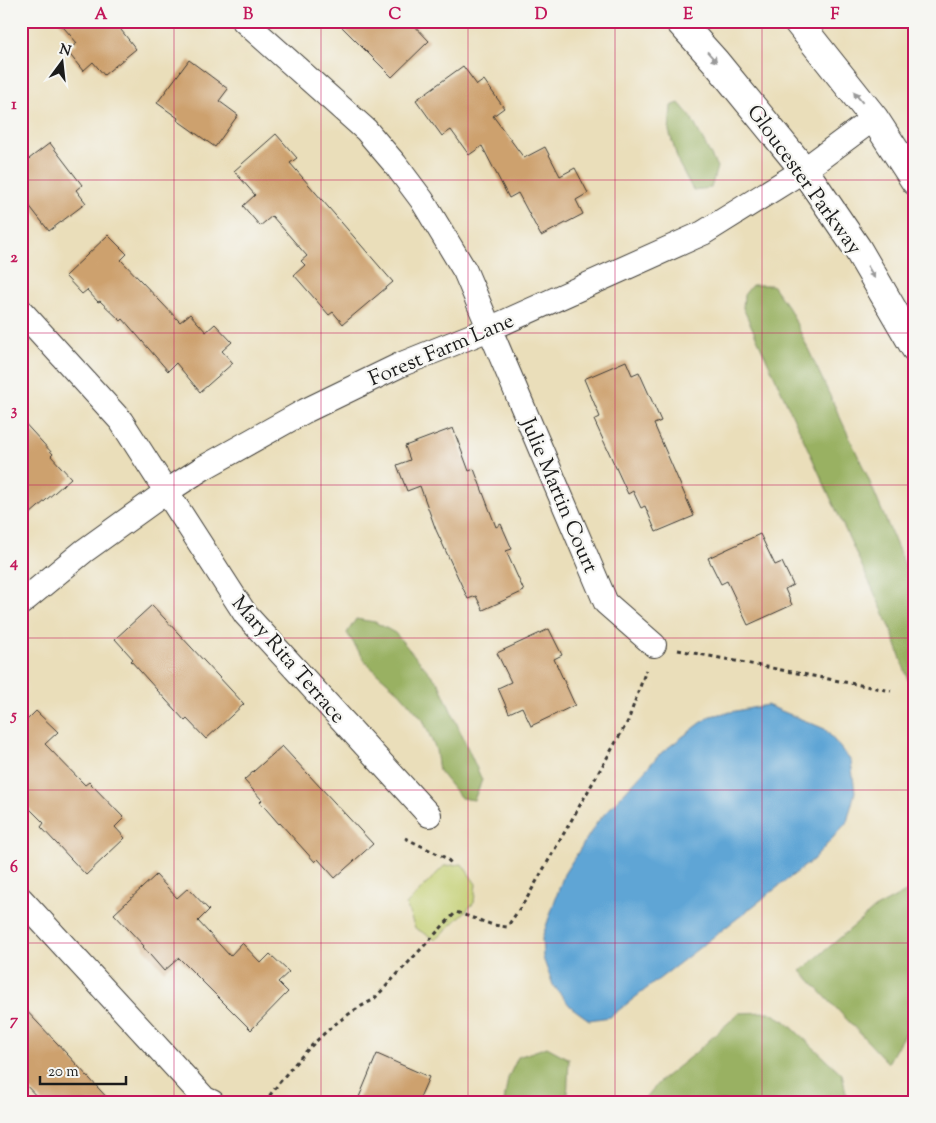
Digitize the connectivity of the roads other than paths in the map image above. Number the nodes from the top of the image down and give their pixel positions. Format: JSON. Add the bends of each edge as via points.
{"nodes":[{"id":1,"x":244,"y":21,"type":"edge"},
{"id":2,"x":679,"y":21,"type":"edge"},
{"id":3,"x":797,"y":21,"type":"edge"},
{"id":4,"x":874,"y":118,"type":"junction"},
{"id":5,"x":804,"y":170,"type":"junction"},
{"id":6,"x":915,"y":181,"type":"edge"},
{"id":7,"x":21,"y":311,"type":"edge"},
{"id":8,"x":489,"y":328,"type":"junction"},
{"id":9,"x":915,"y":348,"type":"edge"},
{"id":10,"x":166,"y":492,"type":"junction"},
{"id":11,"x":21,"y":603,"type":"edge"},
{"id":12,"x":654,"y":645,"type":"road end"},
{"id":13,"x":429,"y":815,"type":"dead end"},
{"id":14,"x":21,"y":899,"type":"edge"},
{"id":15,"x":212,"y":1102,"type":"edge"}],
"edges":[{"from":1,"to":8,"type":"street","name":"Julie Martin Court","via":[[366,130],[395,164],[422,200],[465,271]]},
{"from":2,"to":5,"type":"main road","name":"Gloucester Parkway","one_way":true},
{"from":4,"to":3,"type":"main road","one_way":true},
{"from":4,"to":5,"type":"street","name":"Forest Farm Lane"},
{"from":4,"to":6,"type":"main road"},
{"from":5,"to":8,"type":"street","name":"Forest Farm Lane","via":[[703,233]]},
{"from":5,"to":9,"type":"main road","name":"Gloucester Parkway","one_way":true,"via":[[857,248]]},
{"from":7,"to":10,"type":"street","name":"Mary Rita Terrace","via":[[121,421]]},
{"from":8,"to":10,"type":"street","name":"Forest Farm Lane","via":[[402,364],[304,411]]},
{"from":8,"to":12,"type":"street","name":"Julie Martin Court","via":[[606,603]]},
{"from":10,"to":11,"type":"street","name":"Forest Farm Lane","via":[[84,551]]},
{"from":10,"to":13,"type":"street","name":"Mary Rita Terrace","via":[[246,615]]},
{"from":14,"to":15,"type":"street","via":[[205,1099]]}]}
